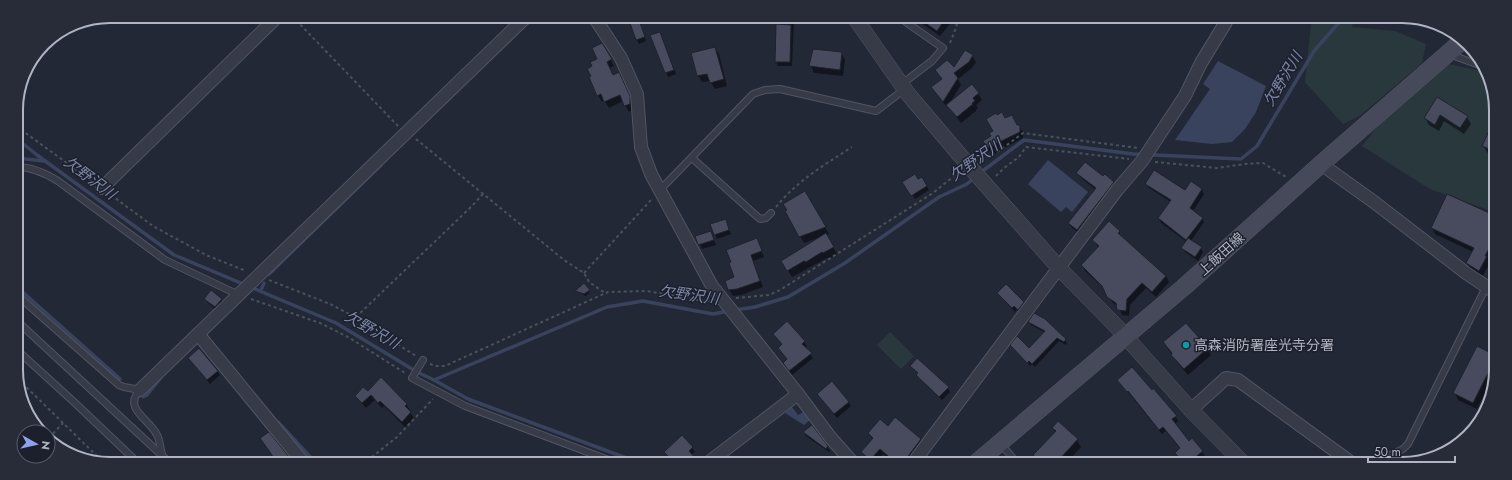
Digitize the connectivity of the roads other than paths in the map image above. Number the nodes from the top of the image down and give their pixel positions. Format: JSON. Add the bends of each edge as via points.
{"nodes":[{"id":1,"x":271,"y":23,"type":"edge"},
{"id":2,"x":520,"y":23,"type":"edge"},
{"id":3,"x":598,"y":23,"type":"edge"},
{"id":4,"x":858,"y":23,"type":"edge"},
{"id":5,"x":907,"y":23,"type":"edge"},
{"id":6,"x":1225,"y":23,"type":"edge"},
{"id":7,"x":1456,"y":47,"type":"edge"},
{"id":8,"x":1475,"y":63,"type":"edge"},
{"id":9,"x":904,"y":88,"type":"junction"},
{"id":10,"x":692,"y":158,"type":"junction"},
{"id":11,"x":1321,"y":164,"type":"junction"},
{"id":12,"x":23,"y":167,"type":"edge"},
{"id":13,"x":102,"y":188,"type":"road end"},
{"id":14,"x":660,"y":190,"type":"junction"},
{"id":15,"x":771,"y":213,"type":"road end"},
{"id":16,"x":1059,"y":268,"type":"junction"},
{"id":17,"x":1489,"y":288,"type":"edge"},
{"id":18,"x":1489,"y":291,"type":"edge"},
{"id":19,"x":241,"y":293,"type":"junction"},
{"id":20,"x":23,"y":300,"type":"edge"},
{"id":21,"x":23,"y":327,"type":"edge"},
{"id":22,"x":198,"y":334,"type":"junction"},
{"id":23,"x":1126,"y":337,"type":"junction"},
{"id":24,"x":23,"y":356,"type":"edge"},
{"id":25,"x":421,"y":362,"type":"road end"},
{"id":26,"x":140,"y":390,"type":"junction"},
{"id":27,"x":798,"y":394,"type":"junction"},
{"id":28,"x":1191,"y":410,"type":"junction"},
{"id":29,"x":999,"y":442,"type":"junction"},
{"id":30,"x":162,"y":454,"type":"junction"},
{"id":31,"x":132,"y":457,"type":"edge"},
{"id":32,"x":165,"y":457,"type":"edge"},
{"id":33,"x":299,"y":457,"type":"edge"},
{"id":34,"x":601,"y":457,"type":"edge"},
{"id":35,"x":716,"y":457,"type":"edge"},
{"id":36,"x":848,"y":457,"type":"edge"},
{"id":37,"x":917,"y":457,"type":"edge"},
{"id":38,"x":983,"y":457,"type":"edge"},
{"id":39,"x":1012,"y":457,"type":"edge"},
{"id":40,"x":1237,"y":457,"type":"edge"},
{"id":41,"x":1344,"y":457,"type":"edge"},
{"id":42,"x":1387,"y":457,"type":"edge"}],
"edges":[{"from":1,"to":13,"type":"street"},
{"from":2,"to":19,"type":"street","via":[[411,137]]},
{"from":3,"to":14,"type":"street","via":[[621,58],[638,94],[641,147]]},
{"from":4,"to":9,"type":"street"},
{"from":5,"to":9,"type":"lane","via":[[943,48],[932,61],[907,80]]},
{"from":6,"to":16,"type":"street","via":[[1185,96],[1146,154]]},
{"from":7,"to":8,"type":"lane","via":[[1457,57]]},
{"from":7,"to":11,"type":"main road","name":"上飯田線"},
{"from":9,"to":10,"type":"lane","via":[[876,111],[780,89],[765,90],[753,94]]},
{"from":9,"to":16,"type":"street"},
{"from":10,"to":14,"type":"lane"},
{"from":10,"to":15,"type":"lane","via":[[760,218],[766,218]]},
{"from":11,"to":17,"type":"street","via":[[1466,274]]},
{"from":11,"to":23,"type":"main road","name":"上飯田線"},
{"from":12,"to":19,"type":"lane","via":[[44,173],[58,182],[166,260]]},
{"from":14,"to":27,"type":"street","via":[[712,286]]},
{"from":16,"to":23,"type":"street"},
{"from":16,"to":37,"type":"street"},
{"from":18,"to":42,"type":"lane","via":[[1408,444],[1404,449]]},
{"from":19,"to":22,"type":"street"},
{"from":20,"to":26,"type":"lane","via":[[119,385]]},
{"from":21,"to":30,"type":"lane"},
{"from":22,"to":26,"type":"street"},
{"from":22,"to":33,"type":"street"},
{"from":23,"to":28,"type":"street"},
{"from":23,"to":29,"type":"main road","name":"上飯田線"},
{"from":24,"to":31,"type":"lane"},
{"from":25,"to":34,"type":"lane","via":[[412,378],[465,406]]},
{"from":26,"to":30,"type":"lane","via":[[134,403],[157,434]]},
{"from":27,"to":35,"type":"street"},
{"from":27,"to":36,"type":"street"},
{"from":28,"to":40,"type":"street"},
{"from":28,"to":41,"type":"street","via":[[1226,378],[1238,380]]},
{"from":29,"to":38,"type":"main road","name":"上飯田線"},
{"from":29,"to":39,"type":"lane"},
{"from":30,"to":32,"type":"lane"}]}
